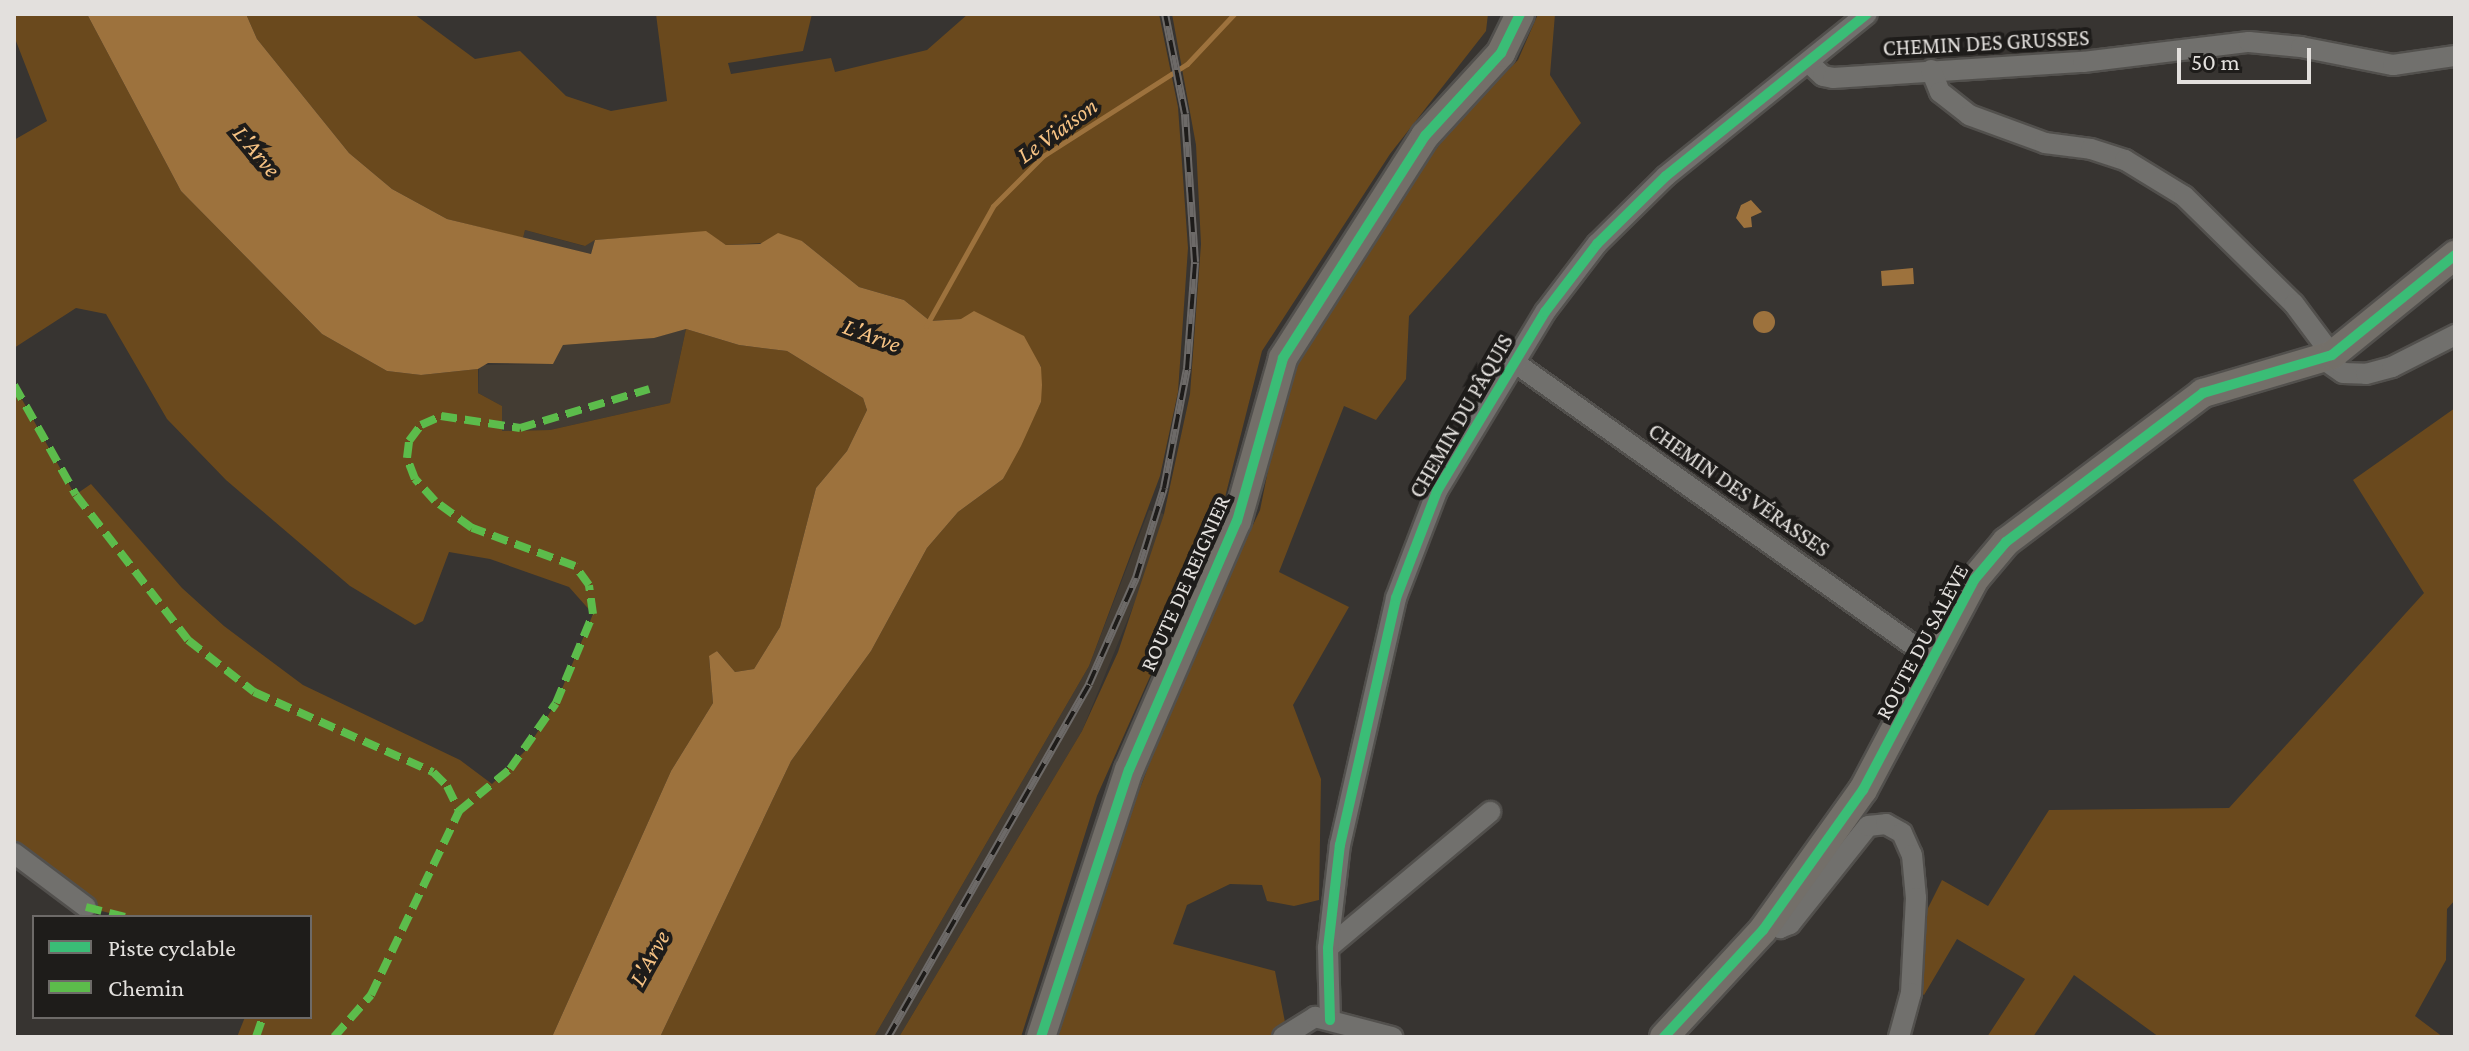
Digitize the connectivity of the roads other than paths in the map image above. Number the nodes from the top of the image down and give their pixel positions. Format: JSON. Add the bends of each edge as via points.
{"nodes":[{"id":1,"x":1520,"y":14,"type":"edge"},
{"id":2,"x":1867,"y":14,"type":"edge"},
{"id":3,"x":2455,"y":56,"type":"edge"},
{"id":4,"x":1809,"y":63,"type":"junction"},
{"id":5,"x":1931,"y":70,"type":"junction"},
{"id":6,"x":2455,"y":255,"type":"edge"},
{"id":7,"x":2455,"y":335,"type":"edge"},
{"id":8,"x":2327,"y":357,"type":"junction"},
{"id":9,"x":1514,"y":362,"type":"junction"},
{"id":10,"x":1934,"y":660,"type":"junction"},
{"id":11,"x":1490,"y":812,"type":"dead end"},
{"id":12,"x":14,"y":853,"type":"edge"},
{"id":13,"x":86,"y":907,"type":"dead end"},
{"id":14,"x":1770,"y":922,"type":"junction"},
{"id":15,"x":1328,"y":948,"type":"junction"},
{"id":16,"x":1330,"y":1020,"type":"junction"},
{"id":17,"x":1041,"y":1037,"type":"edge"},
{"id":18,"x":1283,"y":1037,"type":"edge"},
{"id":19,"x":1392,"y":1037,"type":"edge"},
{"id":20,"x":1664,"y":1037,"type":"edge"},
{"id":21,"x":1899,"y":1037,"type":"edge"}],
"edges":[{"from":1,"to":17,"type":"main road","name":"ROUTE DE REIGNIER","via":[[1501,53],[1425,136],[1283,358],[1237,521],[1129,770]]},
{"from":2,"to":4,"type":"street","name":"CHEMIN DU PÂQUIS"},
{"from":3,"to":5,"type":"street","name":"CHEMIN DES GRUSSES","via":[[2393,65],[2249,42],[2083,62]]},
{"from":4,"to":5,"type":"street","name":"CHEMIN DES GRUSSES","via":[[1833,78]]},
{"from":4,"to":9,"type":"street","name":"CHEMIN DU PÂQUIS","via":[[1632,207],[1569,277]]},
{"from":5,"to":8,"type":"street","via":[[1940,92],[1969,115],[2045,143],[2125,160],[2184,196],[2294,304]]},
{"from":6,"to":8,"type":"main road","name":"ROUTE DU SALÈVE"},
{"from":7,"to":8,"type":"street","via":[[2392,367],[2366,374],[2343,373]]},
{"from":8,"to":10,"type":"main road","name":"ROUTE DU SALÈVE","via":[[2203,393],[2065,494],[1981,570]]},
{"from":9,"to":10,"type":"street","name":"CHEMIN DES VÉRASSES"},
{"from":9,"to":15,"type":"street","name":"CHEMIN DU PÂQUIS","via":[[1437,491],[1404,573],[1340,845]]},
{"from":10,"to":14,"type":"main road","name":"ROUTE DU SALÈVE","via":[[1872,778]]},
{"from":11,"to":15,"type":"street"},
{"from":12,"to":13,"type":"street"},
{"from":14,"to":20,"type":"main road","name":"ROUTE DU SALÈVE"},
{"from":14,"to":21,"type":"street","via":[[1787,927],[1860,832],[1877,824],[1902,833],[1912,855],[1916,898],[1911,993]]},
{"from":15,"to":16,"type":"street","name":"CHEMIN DU PÂQUIS"},
{"from":16,"to":18,"type":"street","via":[[1315,1017]]},
{"from":16,"to":19,"type":"street"}]}
